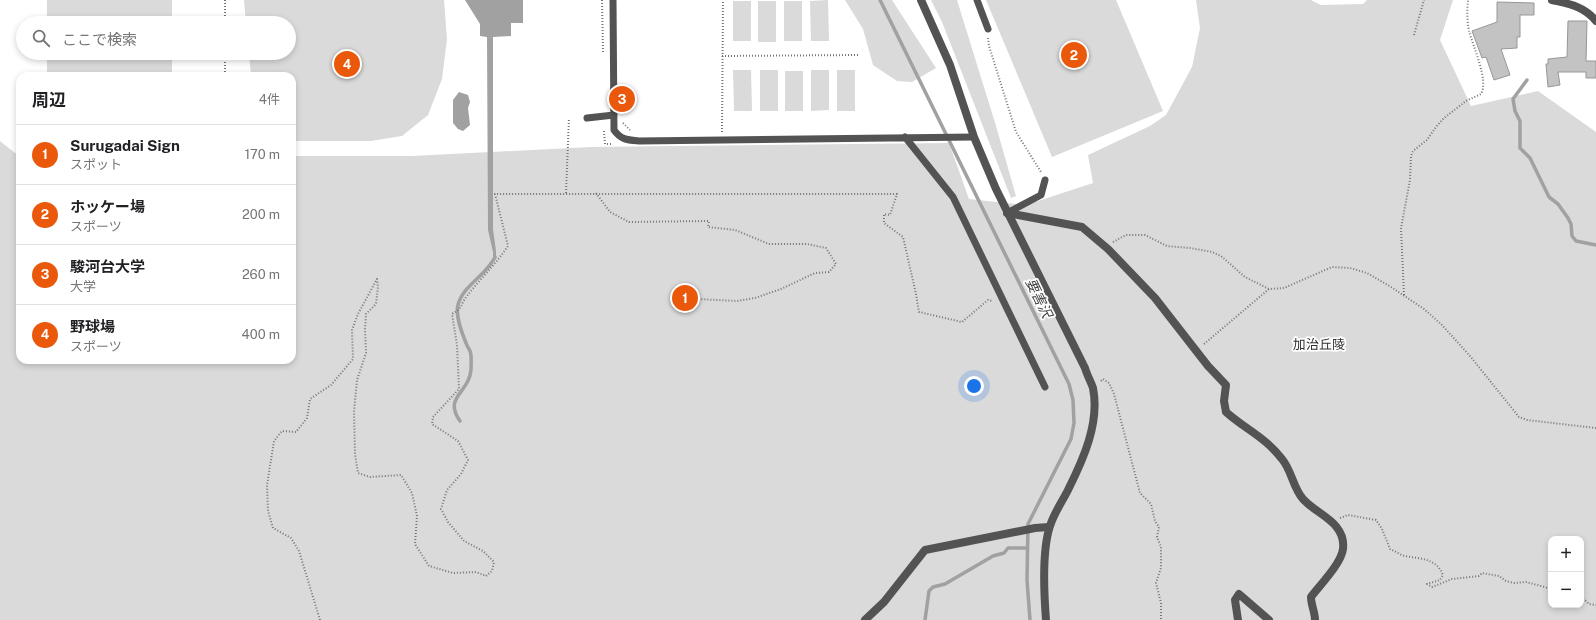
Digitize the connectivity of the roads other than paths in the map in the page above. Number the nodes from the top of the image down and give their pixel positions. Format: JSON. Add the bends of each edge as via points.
{"nodes":[{"id":1,"x":613,"y":0,"type":"edge"},
{"id":2,"x":921,"y":0,"type":"edge"},
{"id":3,"x":977,"y":0,"type":"edge"},
{"id":4,"x":1552,"y":0,"type":"edge"},
{"id":5,"x":1596,"y":21,"type":"edge"},
{"id":6,"x":988,"y":29,"type":"road end"},
{"id":7,"x":614,"y":115,"type":"junction"},
{"id":8,"x":587,"y":118,"type":"dead end"},
{"id":9,"x":905,"y":137,"type":"junction"},
{"id":10,"x":974,"y":137,"type":"junction"},
{"id":11,"x":1046,"y":180,"type":"road end"},
{"id":12,"x":1007,"y":213,"type":"junction"},
{"id":13,"x":1044,"y":387,"type":"dead end"},
{"id":14,"x":1049,"y":527,"type":"junction"},
{"id":15,"x":865,"y":620,"type":"edge"},
{"id":16,"x":1046,"y":620,"type":"edge"},
{"id":17,"x":1238,"y":620,"type":"edge"},
{"id":18,"x":1269,"y":620,"type":"edge"},
{"id":19,"x":1315,"y":620,"type":"edge"}],
"edges":[{"from":1,"to":7,"type":"lane"},
{"from":2,"to":10,"type":"street","via":[[950,65]]},
{"from":3,"to":6,"type":"lane"},
{"from":4,"to":5,"type":"street","via":[[1585,9]]},
{"from":7,"to":8,"type":"lane"},
{"from":7,"to":9,"type":"lane","via":[[614,130],[624,140]]},
{"from":9,"to":10,"type":"lane"},
{"from":9,"to":13,"type":"lane","via":[[953,197]]},
{"from":10,"to":12,"type":"street"},
{"from":11,"to":12,"type":"lane","via":[[1041,195]]},
{"from":12,"to":14,"type":"street","via":[[1092,388],[1092,432],[1082,462]]},
{"from":12,"to":19,"type":"street","via":[[1082,227],[1105,246],[1155,298],[1226,385],[1226,412],[1271,446],[1287,466],[1303,499],[1333,523],[1343,538],[1343,550],[1337,564],[1311,597]]},
{"from":14,"to":15,"type":"street","via":[[925,550],[884,602]]},
{"from":14,"to":16,"type":"street","via":[[1044,590]]},
{"from":17,"to":18,"type":"street","via":[[1235,600],[1239,594]]}]}
